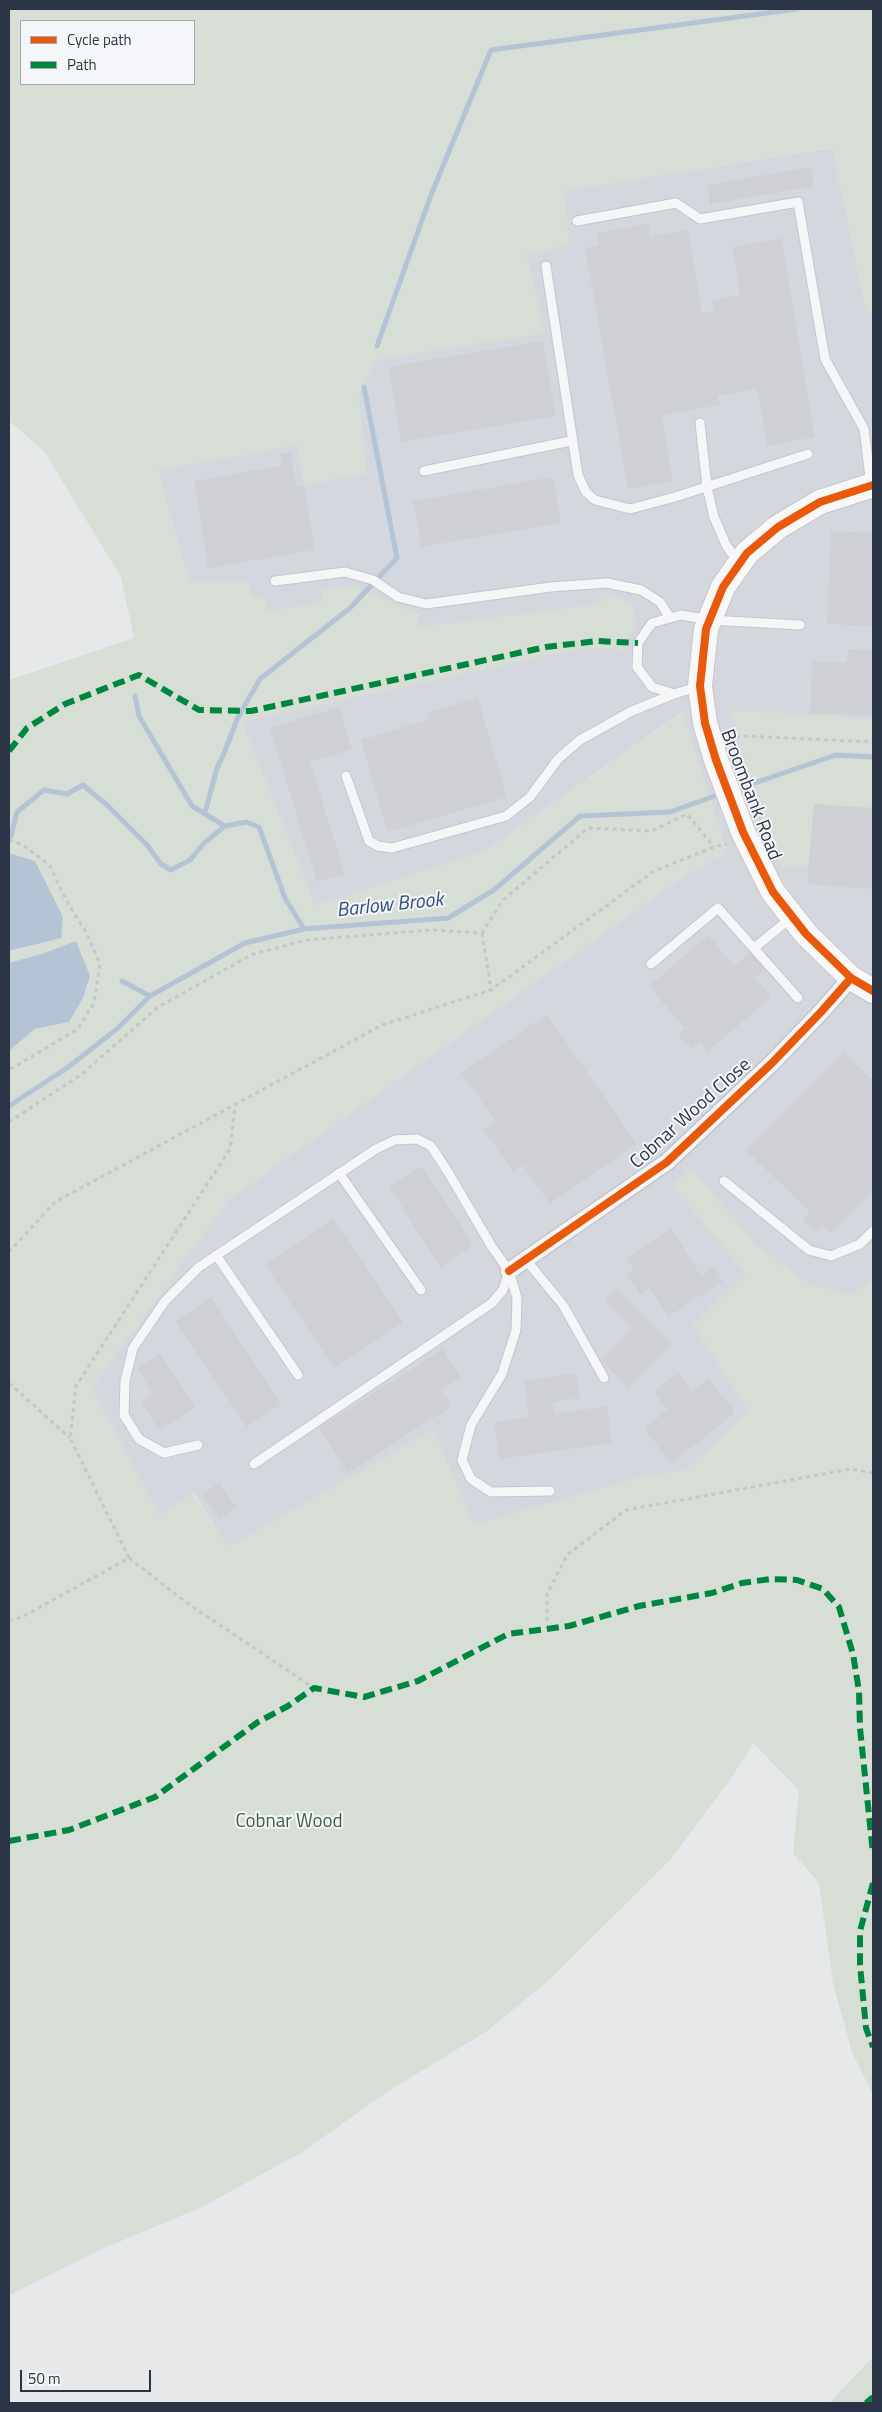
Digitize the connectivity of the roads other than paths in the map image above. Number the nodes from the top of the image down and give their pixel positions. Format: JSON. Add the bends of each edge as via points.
{"nodes":[{"id":1,"x":577,"y":221,"type":"dead end"},
{"id":2,"x":546,"y":266,"type":"dead end"},
{"id":3,"x":700,"y":424,"type":"dead end"},
{"id":4,"x":571,"y":441,"type":"junction"},
{"id":5,"x":808,"y":454,"type":"dead end"},
{"id":6,"x":424,"y":471,"type":"dead end"},
{"id":7,"x":872,"y":485,"type":"edge"},
{"id":8,"x":707,"y":487,"type":"junction"},
{"id":9,"x":740,"y":564,"type":"junction"},
{"id":10,"x":276,"y":581,"type":"dead end"},
{"id":11,"x":670,"y":618,"type":"junction"},
{"id":12,"x":710,"y":620,"type":"junction"},
{"id":13,"x":800,"y":625,"type":"dead end"},
{"id":14,"x":700,"y":686,"type":"junction"},
{"id":15,"x":674,"y":694,"type":"junction"},
{"id":16,"x":346,"y":776,"type":"dead end"},
{"id":17,"x":792,"y":917,"type":"junction"},
{"id":18,"x":754,"y":948,"type":"junction"},
{"id":19,"x":652,"y":964,"type":"dead end"},
{"id":20,"x":851,"y":978,"type":"junction"},
{"id":21,"x":873,"y":991,"type":"edge"},
{"id":22,"x":798,"y":998,"type":"dead end"},
{"id":23,"x":339,"y":1174,"type":"junction"},
{"id":24,"x":724,"y":1181,"type":"dead end"},
{"id":25,"x":873,"y":1231,"type":"edge"},
{"id":26,"x":216,"y":1255,"type":"junction"},
{"id":27,"x":526,"y":1260,"type":"junction"},
{"id":28,"x":509,"y":1271,"type":"junction"},
{"id":29,"x":421,"y":1290,"type":"dead end"},
{"id":30,"x":298,"y":1375,"type":"dead end"},
{"id":31,"x":604,"y":1378,"type":"dead end"},
{"id":32,"x":198,"y":1445,"type":"dead end"},
{"id":33,"x":254,"y":1464,"type":"dead end"},
{"id":34,"x":550,"y":1491,"type":"dead end"}],
"edges":[{"from":1,"to":7,"type":"lane","via":[[676,203],[700,219],[798,202],[825,359],[864,429]]},
{"from":2,"to":4,"type":"lane"},
{"from":3,"to":8,"type":"lane"},
{"from":4,"to":6,"type":"lane"},
{"from":4,"to":8,"type":"lane","via":[[578,475],[586,492],[595,500],[630,509]]},
{"from":5,"to":8,"type":"lane"},
{"from":7,"to":9,"type":"street","via":[[820,502],[778,527],[747,553]]},
{"from":8,"to":9,"type":"lane","via":[[714,517],[726,544]]},
{"from":9,"to":12,"type":"street","via":[[723,587]]},
{"from":10,"to":11,"type":"lane","via":[[345,572],[373,580],[398,597],[426,604],[607,583],[641,590],[660,602]]},
{"from":11,"to":12,"type":"lane","via":[[681,615]]},
{"from":11,"to":15,"type":"lane","via":[[652,623],[638,642],[637,667],[652,687]]},
{"from":12,"to":13,"type":"lane"},
{"from":12,"to":14,"type":"street","via":[[706,629]]},
{"from":14,"to":15,"type":"lane"},
{"from":14,"to":17,"type":"street","name":"Broombank Road","via":[[705,723],[743,832],[773,892]]},
{"from":15,"to":16,"type":"lane","via":[[632,711],[580,740],[558,758],[530,797],[506,816],[392,848],[369,841]]},
{"from":17,"to":18,"type":"lane"},
{"from":17,"to":20,"type":"street","name":"Broombank Road"},
{"from":18,"to":19,"type":"lane","via":[[718,908]]},
{"from":18,"to":22,"type":"lane"},
{"from":20,"to":21,"type":"street","name":"Broombank Road"},
{"from":20,"to":27,"type":"street","name":"Cobnar Wood Close","via":[[772,1063],[667,1162]]},
{"from":23,"to":26,"type":"lane"},
{"from":23,"to":28,"type":"lane","via":[[394,1140],[417,1139],[430,1146]]},
{"from":23,"to":29,"type":"lane"},
{"from":24,"to":25,"type":"lane","via":[[809,1250],[831,1256],[860,1244]]},
{"from":26,"to":30,"type":"lane"},
{"from":26,"to":32,"type":"lane","via":[[165,1300],[132,1348],[125,1381],[124,1415],[139,1439],[164,1453]]},
{"from":27,"to":28,"type":"street","name":"Cobnar Wood Close"},
{"from":27,"to":31,"type":"lane","via":[[563,1305]]},
{"from":28,"to":33,"type":"lane","via":[[503,1290],[492,1303]]},
{"from":28,"to":34,"type":"lane","via":[[517,1298],[516,1330],[502,1374],[471,1425],[462,1460],[471,1479],[491,1492]]}]}
